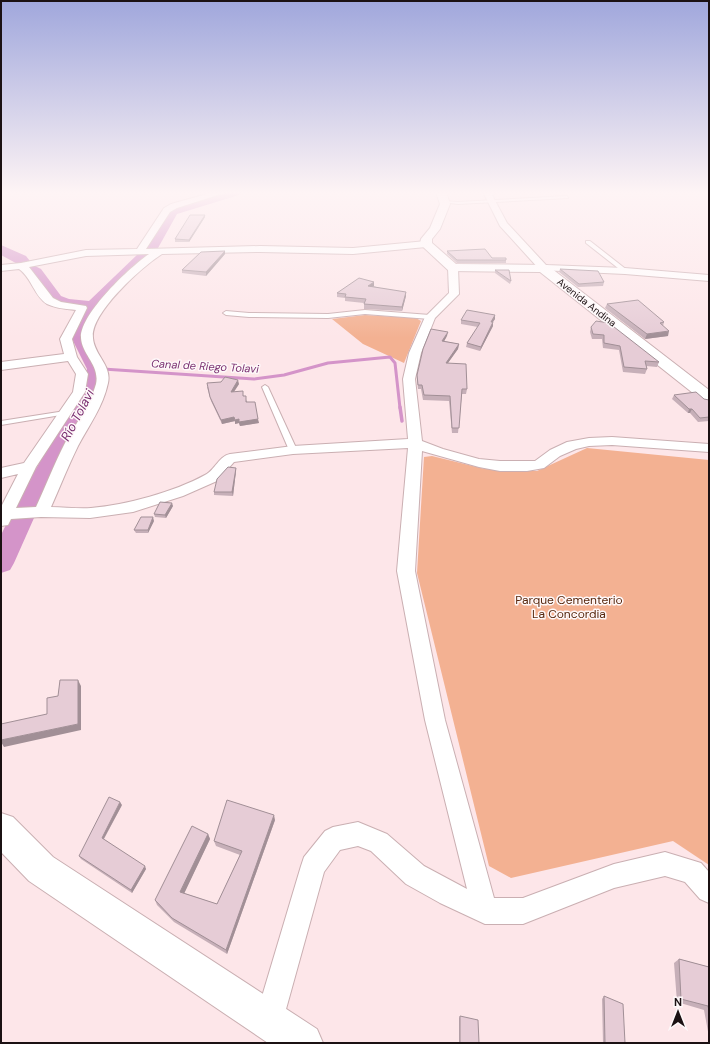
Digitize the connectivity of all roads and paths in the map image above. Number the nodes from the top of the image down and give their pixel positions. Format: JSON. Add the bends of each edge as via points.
{"nodes":[{"id":1,"x":147,"y":241,"type":"edge"},
{"id":2,"x":427,"y":241,"type":"edge"},
{"id":3,"x":518,"y":241,"type":"edge"},
{"id":4,"x":588,"y":242,"type":"dead end"},
{"id":5,"x":426,"y":244,"type":"junction"},
{"id":6,"x":140,"y":252,"type":"junction"},
{"id":7,"x":159,"y":252,"type":"junction"},
{"id":8,"x":21,"y":266,"type":"junction"},
{"id":9,"x":1,"y":268,"type":"edge"},
{"id":10,"x":453,"y":268,"type":"junction"},
{"id":11,"x":543,"y":268,"type":"junction"},
{"id":12,"x":625,"y":271,"type":"junction"},
{"id":13,"x":709,"y":278,"type":"edge"},
{"id":14,"x":226,"y":313,"type":"dead end"},
{"id":15,"x":430,"y":316,"type":"junction"},
{"id":16,"x":71,"y":357,"type":"junction"},
{"id":17,"x":1,"y":366,"type":"edge"},
{"id":18,"x":264,"y":387,"type":"dead end"},
{"id":19,"x":709,"y":398,"type":"edge"},
{"id":20,"x":65,"y":413,"type":"junction"},
{"id":21,"x":1,"y":423,"type":"edge"},
{"id":22,"x":415,"y":443,"type":"junction"},
{"id":23,"x":709,"y":448,"type":"edge"},
{"id":24,"x":293,"y":450,"type":"junction"},
{"id":25,"x":29,"y":468,"type":"junction"},
{"id":26,"x":1,"y":473,"type":"edge"},
{"id":27,"x":40,"y":512,"type":"junction"},
{"id":28,"x":3,"y":519,"type":"edge"},
{"id":29,"x":1,"y":829,"type":"edge"},
{"id":30,"x":709,"y":890,"type":"edge"},
{"id":31,"x":486,"y":911,"type":"junction"},
{"id":32,"x":269,"y":1020,"type":"junction"},
{"id":33,"x":303,"y":1043,"type":"edge"}],
"edges":[{"from":1,"to":6,"type":"street"},
{"from":2,"to":5,"type":"street"},
{"from":3,"to":11,"type":"street","name":"Avenida Andina"},
{"from":4,"to":12,"type":"lane"},
{"from":5,"to":7,"type":"street","via":[[353,251],[260,249]]},
{"from":5,"to":10,"type":"street"},
{"from":6,"to":7,"type":"street"},
{"from":6,"to":8,"type":"street","via":[[86,253]]},
{"from":7,"to":27,"type":"street","via":[[150,256],[107,298],[91,324],[87,337],[91,350],[101,365],[102,382],[92,411],[77,435]]},
{"from":8,"to":9,"type":"street"},
{"from":8,"to":16,"type":"street","via":[[29,271],[49,300],[82,308],[66,339]]},
{"from":10,"to":11,"type":"street"},
{"from":10,"to":15,"type":"street","via":[[454,294]]},
{"from":11,"to":12,"type":"street"},
{"from":11,"to":19,"type":"street","name":"Avenida Andina"},
{"from":12,"to":13,"type":"street"},
{"from":14,"to":15,"type":"lane","via":[[328,316],[365,312]]},
{"from":15,"to":22,"type":"street","via":[[415,353],[409,380]]},
{"from":16,"to":17,"type":"street"},
{"from":16,"to":20,"type":"street","via":[[82,374],[79,392]]},
{"from":18,"to":24,"type":"lane"},
{"from":20,"to":21,"type":"lane"},
{"from":20,"to":25,"type":"street"},
{"from":22,"to":23,"type":"street","via":[[438,452],[500,466],[539,465],[554,453],[572,445],[589,442],[612,441]]},
{"from":22,"to":24,"type":"street"},
{"from":22,"to":31,"type":"street","via":[[406,571],[435,720]]},
{"from":24,"to":27,"type":"street","via":[[230,458],[212,478],[133,507],[90,513]]},
{"from":25,"to":26,"type":"street"},
{"from":25,"to":28,"type":"street"},
{"from":27,"to":28,"type":"street"},
{"from":29,"to":32,"type":"main road","via":[[41,869]]},
{"from":30,"to":31,"type":"street","via":[[692,872],[665,864],[614,876],[523,911]]},
{"from":31,"to":32,"type":"street","via":[[449,894],[415,874],[379,842],[358,834],[333,839],[313,866]]},
{"from":32,"to":33,"type":"main road"}]}
